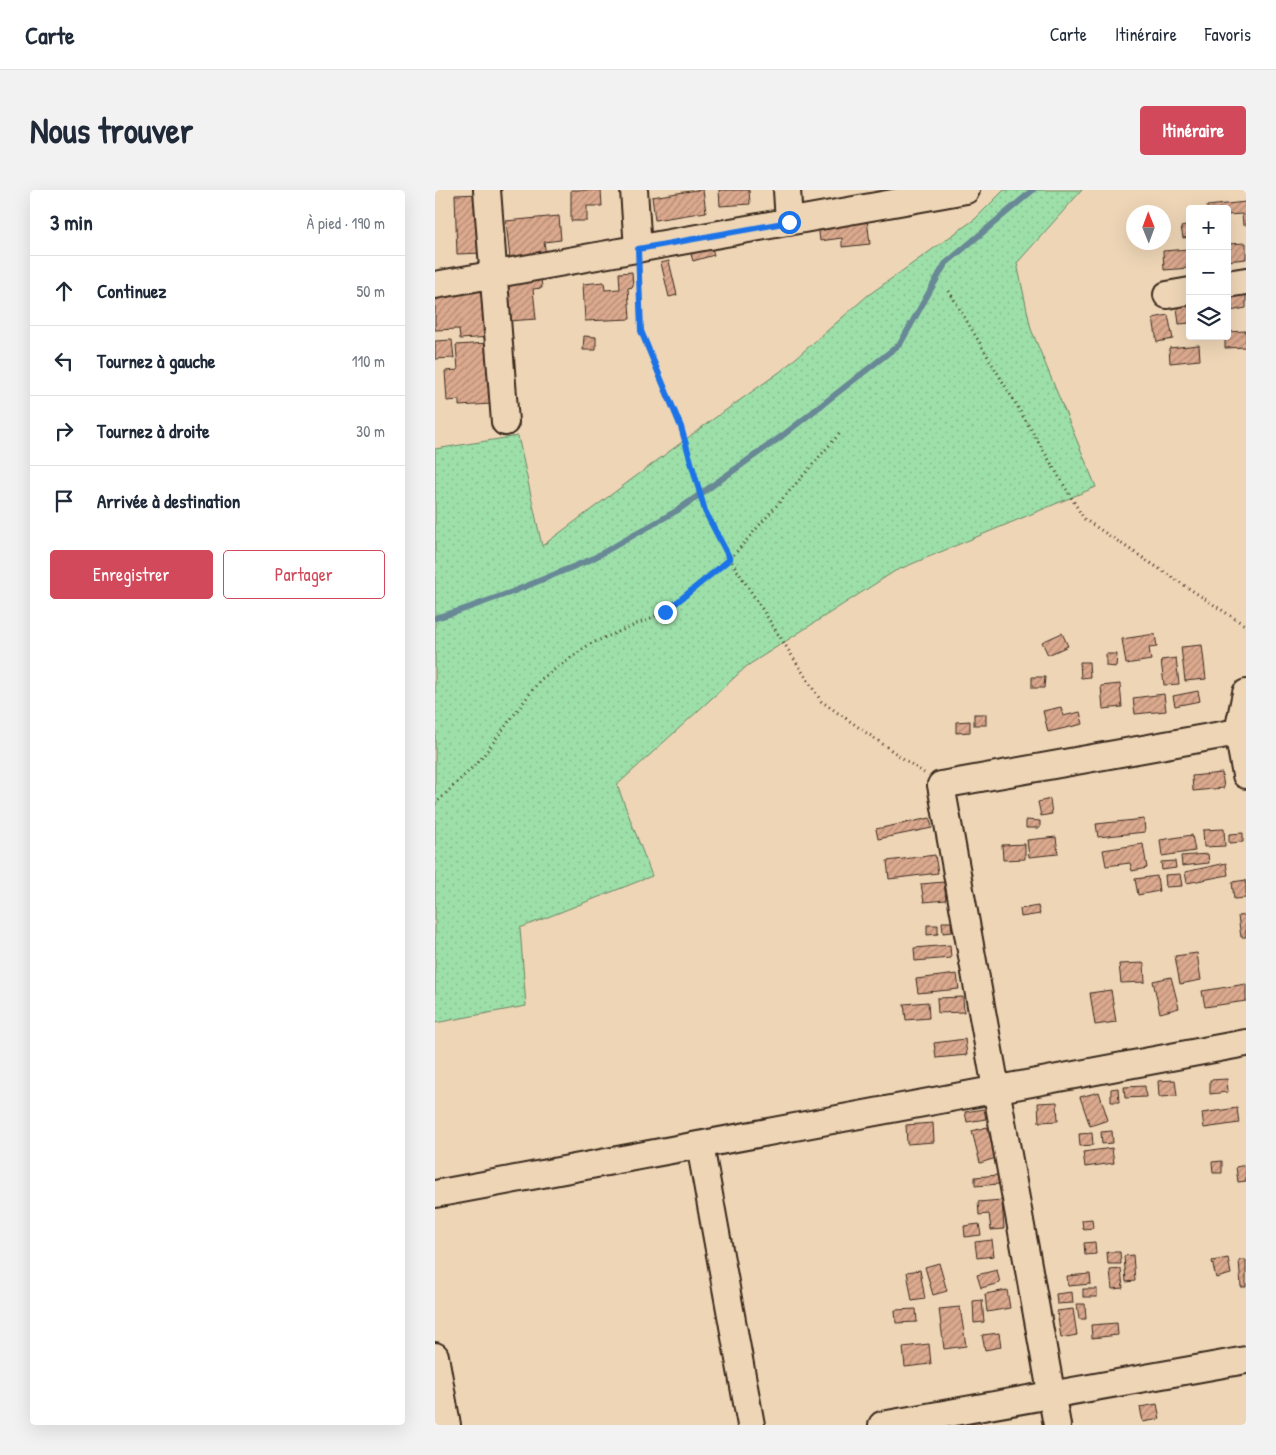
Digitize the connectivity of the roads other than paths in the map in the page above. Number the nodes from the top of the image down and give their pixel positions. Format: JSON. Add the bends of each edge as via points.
{"nodes":[{"id":1,"x":487,"y":190,"type":"edge"},
{"id":2,"x":634,"y":190,"type":"edge"},
{"id":3,"x":787,"y":190,"type":"edge"},
{"id":4,"x":966,"y":190,"type":"edge"},
{"id":5,"x":938,"y":192,"type":"edge"},
{"id":6,"x":789,"y":222,"type":"junction"},
{"id":7,"x":638,"y":249,"type":"junction"},
{"id":8,"x":494,"y":275,"type":"junction"},
{"id":9,"x":1246,"y":281,"type":"edge"},
{"id":10,"x":1231,"y":283,"type":"edge"},
{"id":11,"x":435,"y":285,"type":"edge"},
{"id":12,"x":505,"y":422,"type":"dead end"},
{"id":13,"x":1246,"y":693,"type":"edge"},
{"id":14,"x":1238,"y":732,"type":"junction"},
{"id":15,"x":1246,"y":775,"type":"edge"},
{"id":16,"x":1246,"y":1043,"type":"edge"},
{"id":17,"x":996,"y":1090,"type":"junction"},
{"id":18,"x":700,"y":1145,"type":"junction"},
{"id":19,"x":435,"y":1194,"type":"edge"},
{"id":20,"x":435,"y":1356,"type":"edge"},
{"id":21,"x":1246,"y":1360,"type":"edge"},
{"id":22,"x":1051,"y":1394,"type":"junction"},
{"id":23,"x":447,"y":1425,"type":"edge"},
{"id":24,"x":751,"y":1425,"type":"edge"},
{"id":25,"x":882,"y":1425,"type":"edge"},
{"id":26,"x":1057,"y":1425,"type":"edge"}],
"edges":[{"from":1,"to":8,"type":"street"},
{"from":2,"to":7,"type":"street"},
{"from":3,"to":6,"type":"street"},
{"from":4,"to":5,"type":"street"},
{"from":5,"to":6,"type":"street"},
{"from":6,"to":7,"type":"street"},
{"from":7,"to":8,"type":"street"},
{"from":8,"to":11,"type":"street"},
{"from":8,"to":12,"type":"street"},
{"from":9,"to":10,"type":"street"},
{"from":13,"to":14,"type":"street"},
{"from":14,"to":15,"type":"street"},
{"from":14,"to":17,"type":"street","via":[[941,785]]},
{"from":16,"to":17,"type":"street"},
{"from":17,"to":18,"type":"street"},
{"from":17,"to":22,"type":"street"},
{"from":18,"to":19,"type":"street"},
{"from":18,"to":24,"type":"street"},
{"from":20,"to":23,"type":"street"},
{"from":21,"to":22,"type":"street"},
{"from":22,"to":25,"type":"street"},
{"from":22,"to":26,"type":"street"}]}
